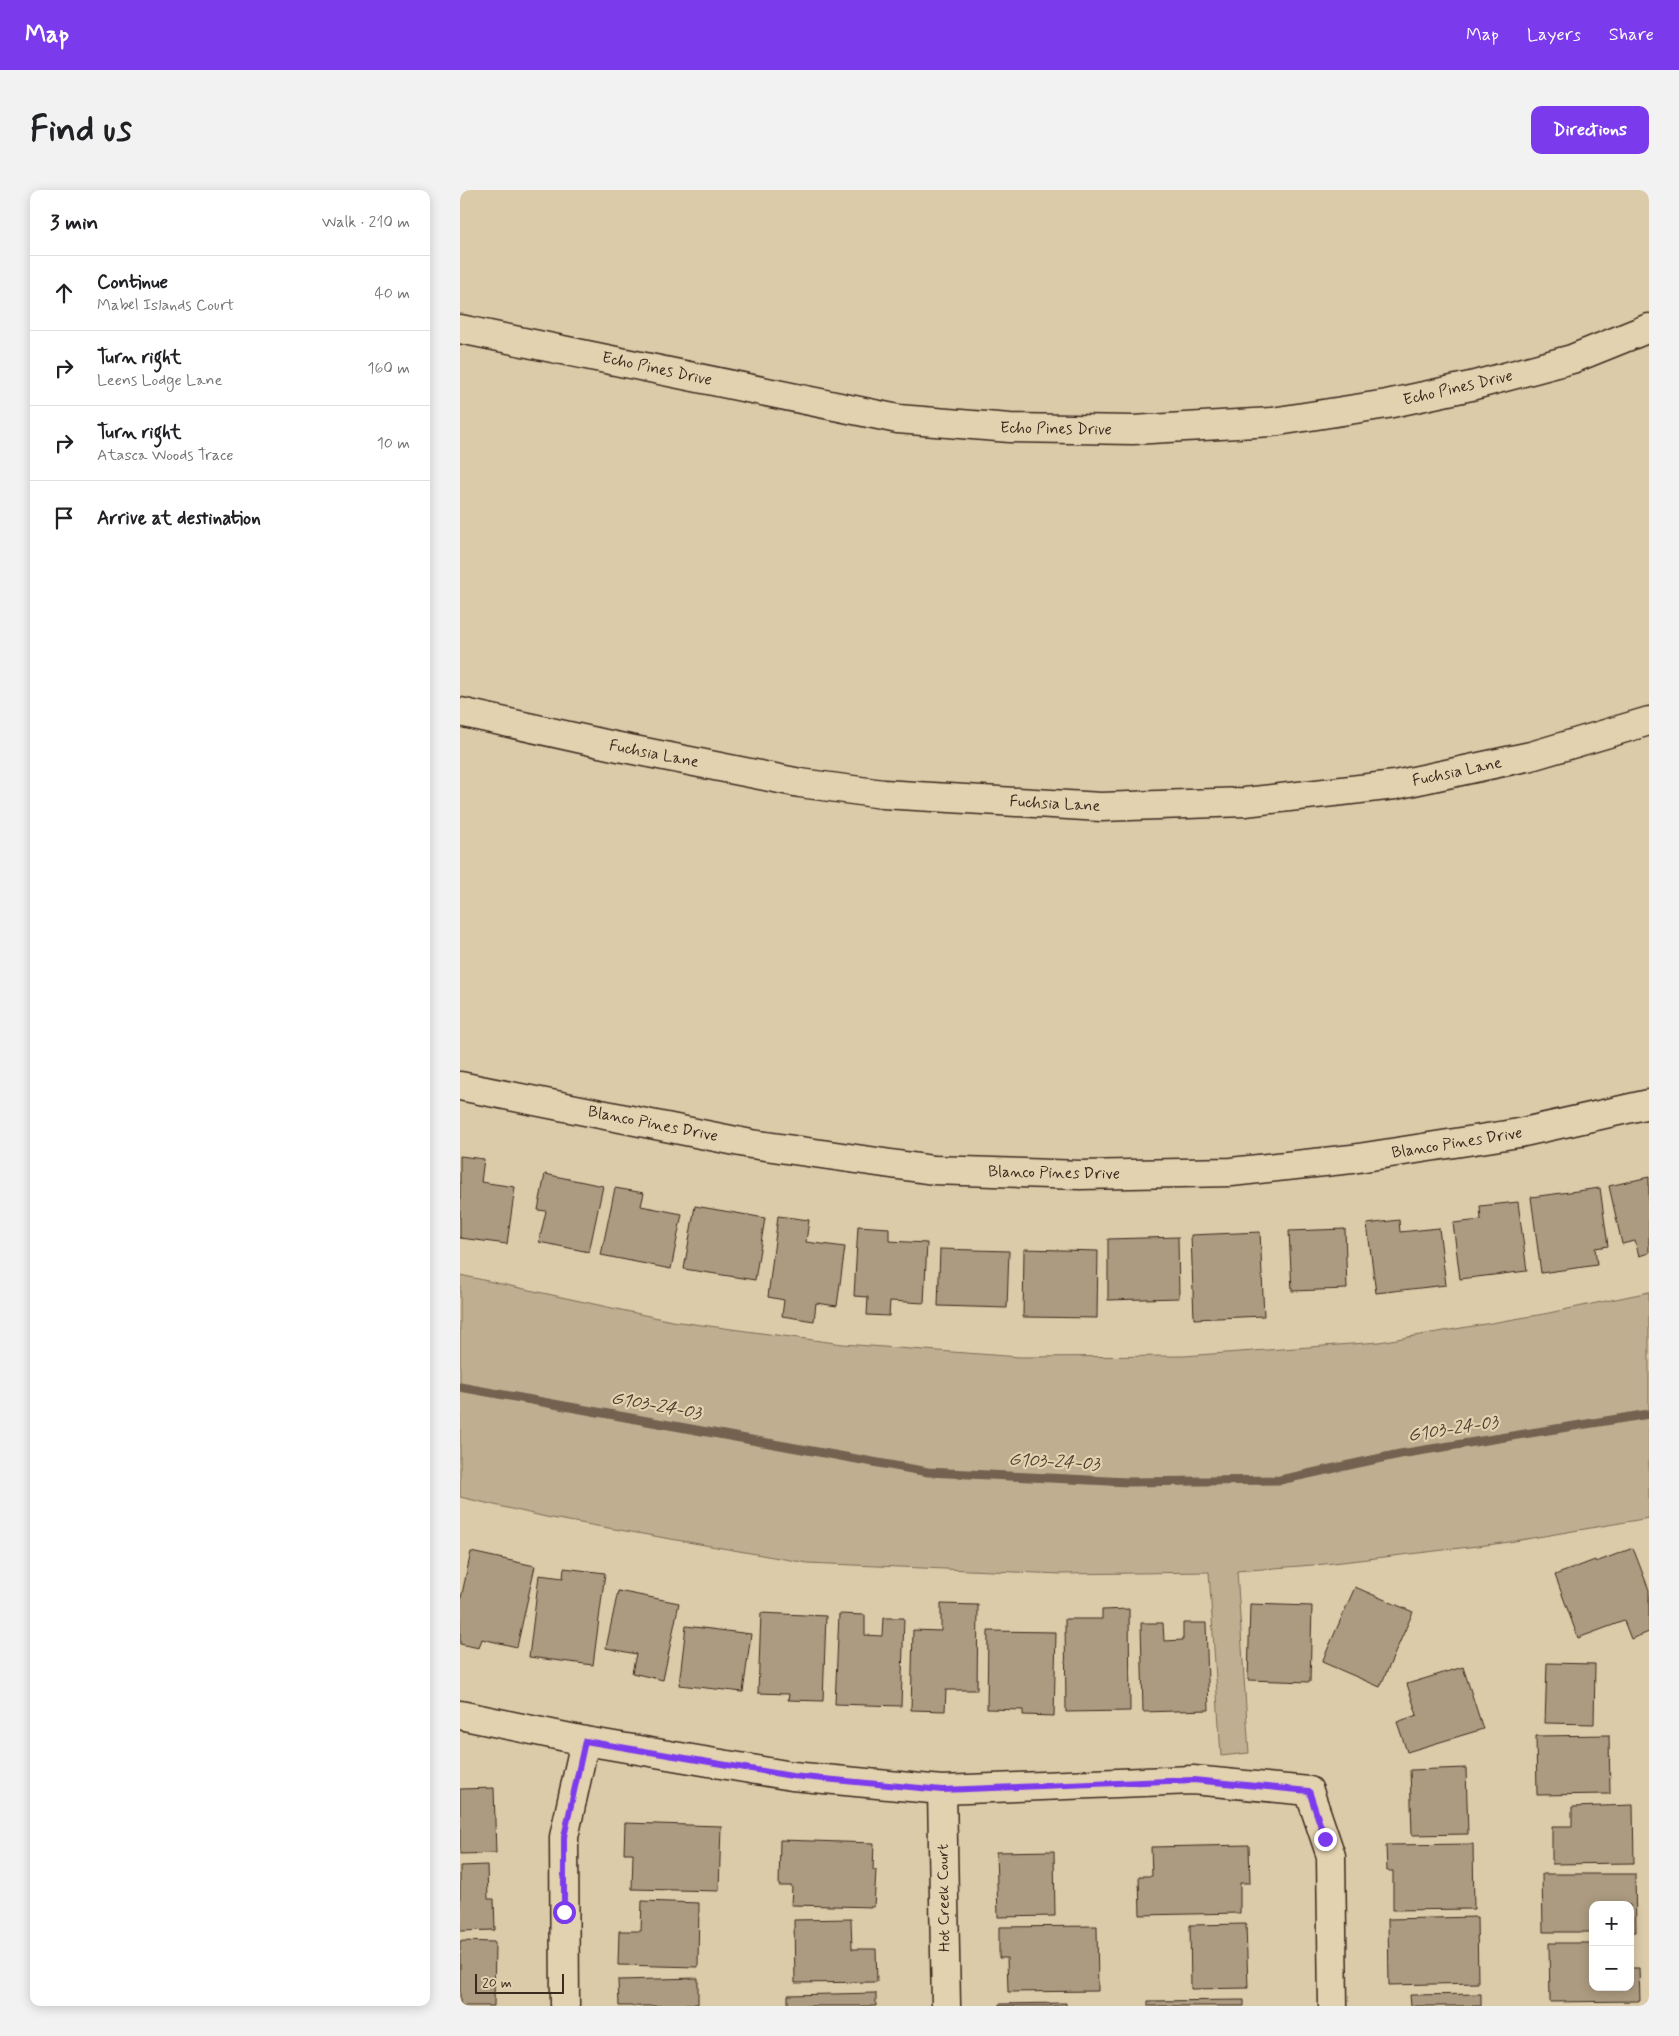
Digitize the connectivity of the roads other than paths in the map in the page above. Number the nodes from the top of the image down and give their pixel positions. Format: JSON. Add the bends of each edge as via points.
{"nodes":[{"id":1,"x":1649,"y":328,"type":"edge"},
{"id":2,"x":460,"y":329,"type":"edge"},
{"id":3,"x":460,"y":712,"type":"edge"},
{"id":4,"x":1649,"y":721,"type":"edge"},
{"id":5,"x":460,"y":1086,"type":"edge"},
{"id":6,"x":1649,"y":1104,"type":"edge"},
{"id":7,"x":460,"y":1715,"type":"edge"},
{"id":8,"x":585,"y":1741,"type":"junction"},
{"id":9,"x":942,"y":1790,"type":"junction"},
{"id":10,"x":565,"y":2006,"type":"edge"},
{"id":11,"x":946,"y":2006,"type":"edge"},
{"id":12,"x":1333,"y":2006,"type":"edge"}],
"edges":[{"from":1,"to":2,"type":"street","name":"Echo Pines Drive","via":[[1572,359],[1387,404],[1272,422],[1133,430],[1010,428],[898,420]]},
{"from":3,"to":4,"type":"street","name":"Fuchsia Lane","via":[[800,783],[883,794],[1101,807],[1246,802],[1395,785],[1532,756]]},
{"from":5,"to":6,"type":"street","name":"Blanco Pines Drive","via":[[751,1144],[894,1165],[933,1170],[1080,1175],[1231,1172],[1352,1159],[1519,1133]]},
{"from":7,"to":8,"type":"street"},
{"from":8,"to":9,"type":"street","via":[[792,1776]]},
{"from":8,"to":10,"type":"street","via":[[564,1837]]},
{"from":9,"to":11,"type":"street","name":"Hot Creek Court"},
{"from":9,"to":12,"type":"street","via":[[1193,1780],[1309,1791],[1330,1856]]}]}
